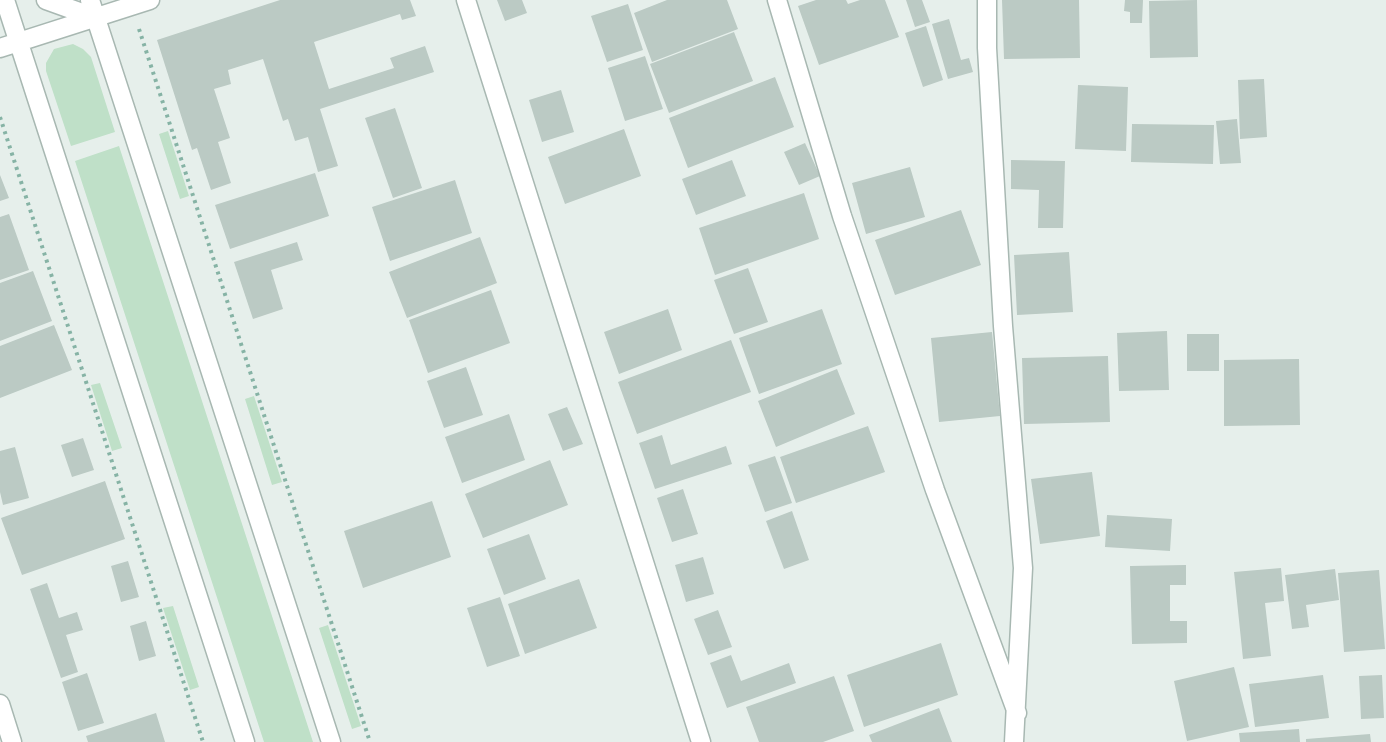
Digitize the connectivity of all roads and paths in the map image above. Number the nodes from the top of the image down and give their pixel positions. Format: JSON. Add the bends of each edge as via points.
{"nodes":[{"id":1,"x":5,"y":0,"type":"edge"},
{"id":2,"x":46,"y":0,"type":"edge"},
{"id":3,"x":90,"y":0,"type":"edge"},
{"id":4,"x":150,"y":0,"type":"edge"},
{"id":5,"x":466,"y":0,"type":"edge"},
{"id":6,"x":777,"y":0,"type":"edge"},
{"id":7,"x":987,"y":0,"type":"edge"},
{"id":8,"x":132,"y":6,"type":"junction"},
{"id":9,"x":96,"y":18,"type":"junction"},
{"id":10,"x":19,"y":42,"type":"junction"},
{"id":11,"x":0,"y":48,"type":"edge"},
{"id":12,"x":0,"y":117,"type":"edge"},
{"id":13,"x":0,"y":704,"type":"edge"},
{"id":14,"x":1017,"y":713,"type":"junction"},
{"id":15,"x":12,"y":742,"type":"edge"},
{"id":16,"x":203,"y":742,"type":"edge"},
{"id":17,"x":245,"y":742,"type":"edge"},
{"id":18,"x":331,"y":742,"type":"edge"},
{"id":19,"x":370,"y":742,"type":"edge"},
{"id":20,"x":702,"y":742,"type":"edge"},
{"id":21,"x":1014,"y":742,"type":"edge"}],
"edges":[{"from":1,"to":10,"type":"street"},
{"from":2,"to":9,"type":"street"},
{"from":3,"to":9,"type":"street"},
{"from":4,"to":8,"type":"street"},
{"from":5,"to":20,"type":"street"},
{"from":6,"to":14,"type":"street","via":[[842,216],[927,468]]},
{"from":7,"to":14,"type":"street","via":[[1002,314],[1023,568]]},
{"from":8,"to":9,"type":"street"},
{"from":8,"to":19,"type":"path"},
{"from":9,"to":10,"type":"street"},
{"from":9,"to":18,"type":"street"},
{"from":10,"to":11,"type":"street"},
{"from":10,"to":17,"type":"street"},
{"from":12,"to":16,"type":"path"},
{"from":13,"to":15,"type":"street"},
{"from":14,"to":21,"type":"street"}]}
